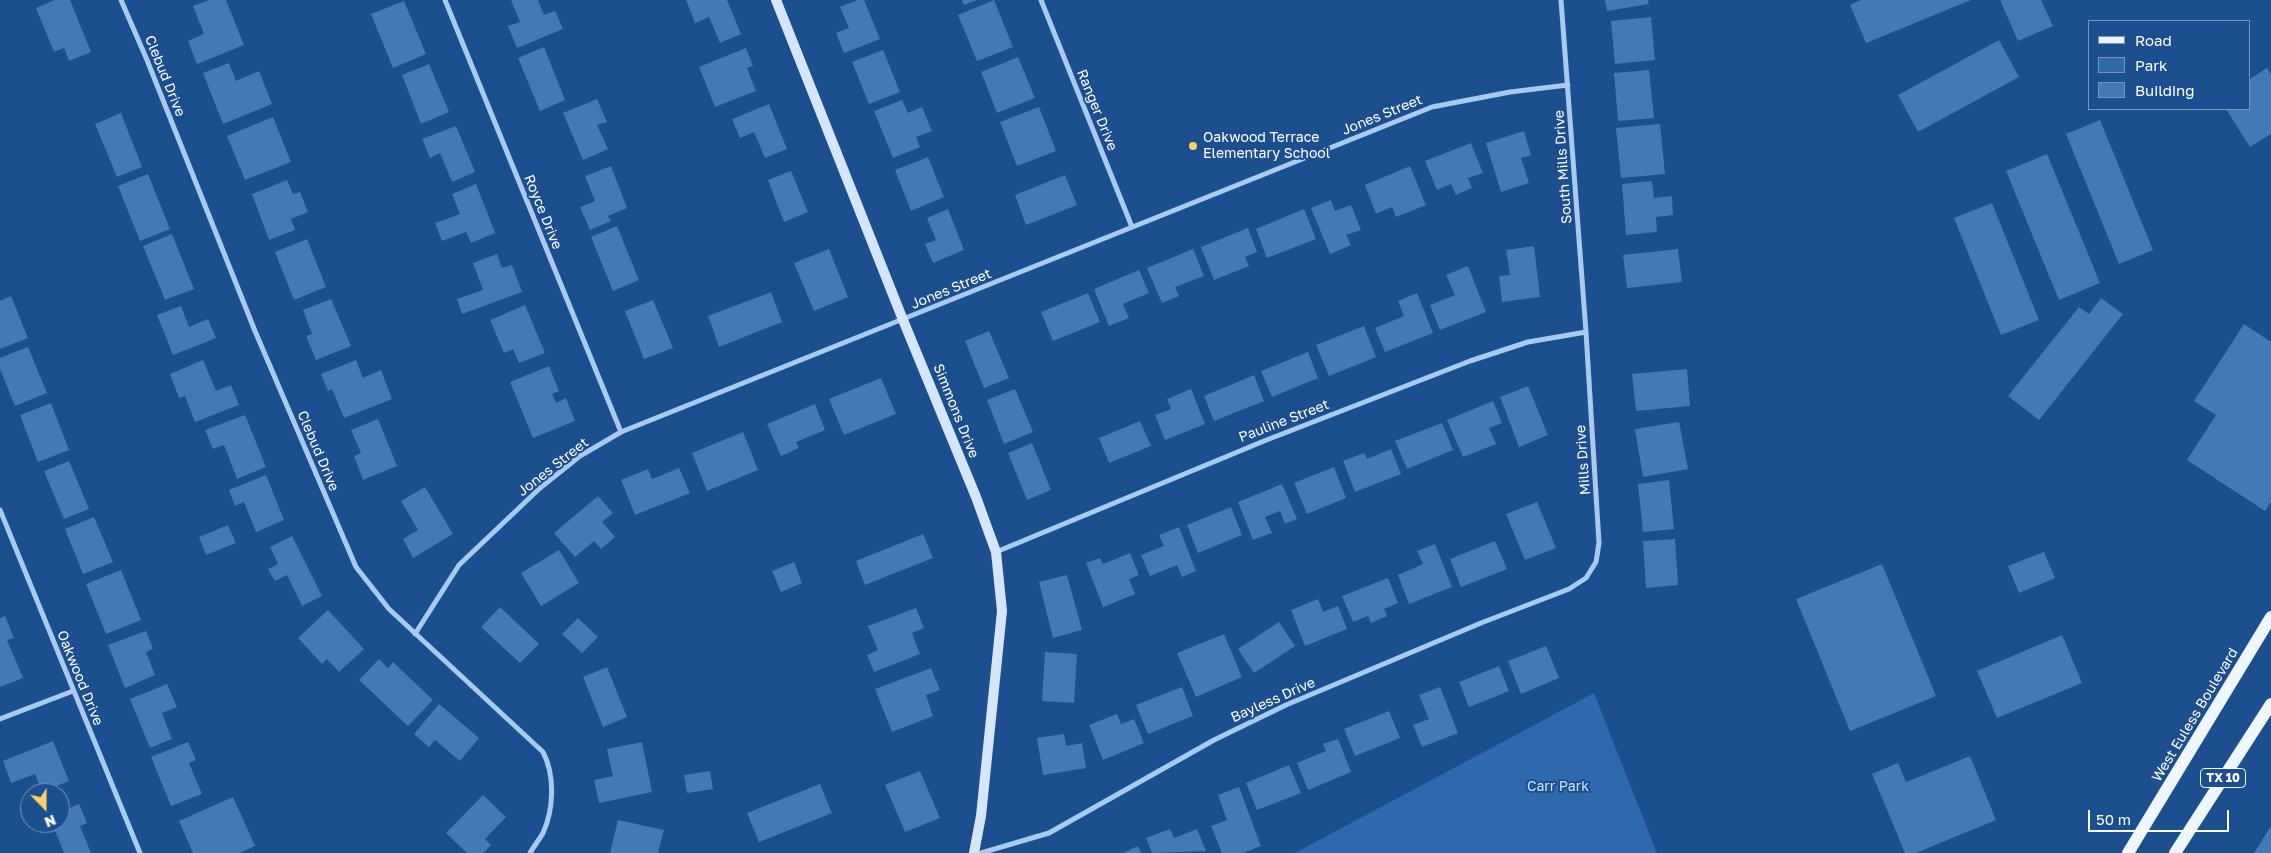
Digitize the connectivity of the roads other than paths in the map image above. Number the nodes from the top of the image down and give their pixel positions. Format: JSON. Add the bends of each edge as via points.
{"nodes":[{"id":1,"x":121,"y":0,"type":"edge"},
{"id":2,"x":444,"y":0,"type":"edge"},
{"id":3,"x":776,"y":0,"type":"edge"},
{"id":4,"x":1041,"y":0,"type":"edge"},
{"id":5,"x":1562,"y":0,"type":"edge"},
{"id":6,"x":1568,"y":85,"type":"junction"},
{"id":7,"x":1132,"y":228,"type":"junction"},
{"id":8,"x":903,"y":320,"type":"junction"},
{"id":9,"x":1586,"y":332,"type":"junction"},
{"id":10,"x":621,"y":432,"type":"junction"},
{"id":11,"x":0,"y":510,"type":"edge"},
{"id":12,"x":996,"y":552,"type":"junction"},
{"id":13,"x":1582,"y":582,"type":"joint"},
{"id":14,"x":2271,"y":617,"type":"edge"},
{"id":15,"x":415,"y":634,"type":"junction"},
{"id":16,"x":73,"y":691,"type":"junction"},
{"id":17,"x":2271,"y":704,"type":"edge"},
{"id":18,"x":0,"y":719,"type":"edge"},
{"id":19,"x":140,"y":853,"type":"edge"},
{"id":20,"x":530,"y":853,"type":"edge"},
{"id":21,"x":974,"y":853,"type":"edge"},
{"id":22,"x":981,"y":853,"type":"edge"},
{"id":23,"x":2128,"y":853,"type":"edge"},
{"id":24,"x":2175,"y":853,"type":"edge"}],
"edges":[{"from":1,"to":15,"type":"street","name":"Clebud Drive","via":[[255,331],[356,567],[389,609]]},
{"from":2,"to":10,"type":"street","name":"Royce Drive"},
{"from":3,"to":8,"type":"street","name":"Simmons Drive"},
{"from":4,"to":7,"type":"street","name":"Ranger Drive"},
{"from":5,"to":6,"type":"street","name":"South Mills Drive"},
{"from":6,"to":7,"type":"street","name":"Jones Street","via":[[1432,107]]},
{"from":6,"to":9,"type":"street","name":"South Mills Drive"},
{"from":7,"to":8,"type":"street","name":"Jones Street"},
{"from":8,"to":10,"type":"street","name":"Jones Street"},
{"from":8,"to":12,"type":"street","name":"Simmons Drive"},
{"from":9,"to":12,"type":"street","name":"Pauline Street","via":[[1528,342],[1470,361],[1264,441]]},
{"from":9,"to":13,"type":"street","name":"Mills Drive","via":[[1600,543],[1596,562]]},
{"from":10,"to":15,"type":"street","name":"Jones Street","via":[[580,456],[540,488],[459,565]]},
{"from":11,"to":16,"type":"street","name":"Oakwood Drive"},
{"from":12,"to":21,"type":"street","name":"Simmons Drive","via":[[1002,611],[981,816]]},
{"from":13,"to":22,"type":"street","name":"Bayless Drive","via":[[1286,705],[1214,740],[1049,833]]},
{"from":14,"to":23,"type":"main road","name":"West Euless Boulevard","number":"TX 10"},
{"from":15,"to":20,"type":"street","name":"Clebud Drive","via":[[543,752],[550,765],[549,813],[543,832]]},
{"from":16,"to":18,"type":"street"},
{"from":16,"to":19,"type":"street","name":"Oakwood Drive"},
{"from":17,"to":24,"type":"main road","number":"TX 10"}]}
